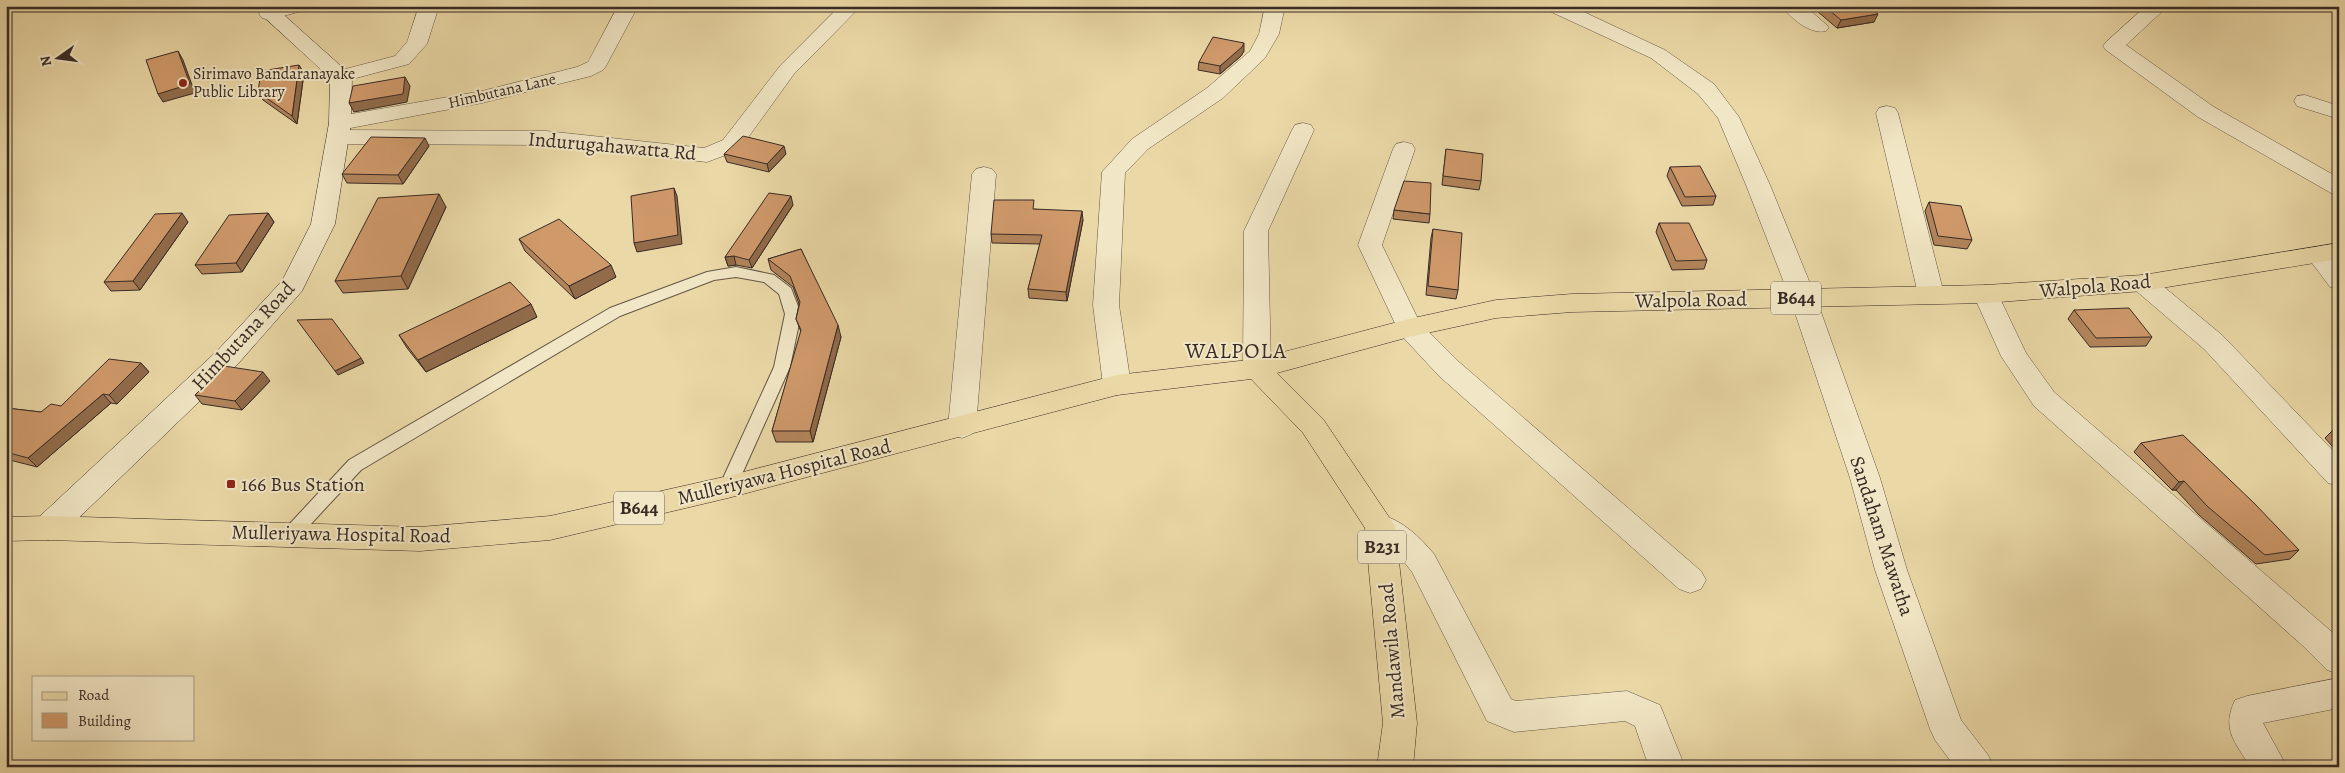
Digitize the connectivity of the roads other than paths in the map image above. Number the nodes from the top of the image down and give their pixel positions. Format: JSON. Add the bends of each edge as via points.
{"nodes":[{"id":1,"x":298,"y":6,"type":"edge"},
{"id":2,"x":430,"y":6,"type":"edge"},
{"id":3,"x":628,"y":6,"type":"edge"},
{"id":4,"x":851,"y":6,"type":"edge"},
{"id":5,"x":1275,"y":6,"type":"edge"},
{"id":6,"x":1597,"y":6,"type":"edge"},
{"id":7,"x":1792,"y":6,"type":"edge"},
{"id":8,"x":2158,"y":6,"type":"edge"},
{"id":9,"x":265,"y":10,"type":"edge"},
{"id":10,"x":1562,"y":10,"type":"edge"},
{"id":11,"x":1820,"y":27,"type":"dead end"},
{"id":12,"x":341,"y":76,"type":"junction"},
{"id":13,"x":2305,"y":101,"type":"dead end"},
{"id":14,"x":1887,"y":113,"type":"dead end"},
{"id":15,"x":2339,"y":113,"type":"edge"},
{"id":16,"x":339,"y":130,"type":"junction"},
{"id":17,"x":1303,"y":130,"type":"dead end"},
{"id":18,"x":1404,"y":149,"type":"dead end"},
{"id":19,"x":984,"y":174,"type":"dead end"},
{"id":20,"x":2339,"y":188,"type":"edge"},
{"id":21,"x":2329,"y":253,"type":"edge"},
{"id":22,"x":2339,"y":281,"type":"edge"},
{"id":23,"x":2143,"y":283,"type":"junction"},
{"id":24,"x":1931,"y":294,"type":"junction"},
{"id":25,"x":1986,"y":294,"type":"junction"},
{"id":26,"x":1803,"y":298,"type":"junction"},
{"id":27,"x":1409,"y":328,"type":"junction"},
{"id":28,"x":1257,"y":369,"type":"junction"},
{"id":29,"x":1117,"y":385,"type":"junction"},
{"id":30,"x":962,"y":427,"type":"junction"},
{"id":31,"x":2338,"y":474,"type":"edge"},
{"id":32,"x":728,"y":487,"type":"junction"},
{"id":33,"x":1380,"y":526,"type":"junction"},
{"id":34,"x":48,"y":528,"type":"junction"},
{"id":35,"x":6,"y":529,"type":"edge"},
{"id":36,"x":290,"y":535,"type":"junction"},
{"id":37,"x":1690,"y":580,"type":"dead end"},
{"id":38,"x":2339,"y":660,"type":"edge"},
{"id":39,"x":2339,"y":693,"type":"edge"},
{"id":40,"x":1395,"y":767,"type":"edge"},
{"id":41,"x":1666,"y":767,"type":"edge"},
{"id":42,"x":1976,"y":767,"type":"edge"},
{"id":43,"x":2269,"y":767,"type":"edge"}],
"edges":[{"from":1,"to":9,"type":"street"},
{"from":2,"to":12,"type":"street","via":[[417,44],[402,60]]},
{"from":3,"to":16,"type":"street","name":"Himbutana Lane","via":[[596,66],[584,72]]},
{"from":4,"to":16,"type":"street","name":"Indurugahawatta Rd","via":[[787,70],[731,145],[707,155],[546,138]]},
{"from":5,"to":29,"type":"street","via":[[1270,34],[1258,54],[1215,93],[1140,144],[1114,172],[1106,305]]},
{"from":6,"to":10,"type":"street"},
{"from":7,"to":11,"type":"street"},
{"from":8,"to":20,"type":"street","via":[[2113,46],[2206,112]]},
{"from":9,"to":12,"type":"street"},
{"from":10,"to":26,"type":"street","name":"Sandaham Mawatha","via":[[1658,54],[1706,89],[1728,117]]},
{"from":12,"to":16,"type":"street","name":"Himbutana Road"},
{"from":13,"to":15,"type":"street"},
{"from":14,"to":24,"type":"street"},
{"from":16,"to":34,"type":"street","name":"Himbutana Road","via":[[323,224],[293,285],[227,358]]},
{"from":17,"to":28,"type":"street","via":[[1256,231]]},
{"from":18,"to":27,"type":"street","via":[[1370,245]]},
{"from":19,"to":30,"type":"street"},
{"from":21,"to":22,"type":"street"},
{"from":21,"to":23,"type":"main road","name":"Walpola Road","number":"B644"},
{"from":23,"to":25,"type":"main road","name":"Walpola Road","number":"B644"},
{"from":23,"to":31,"type":"street","via":[[2213,342]]},
{"from":24,"to":25,"type":"main road","name":"Walpola Road","number":"B644"},
{"from":24,"to":26,"type":"main road","name":"Walpola Road","number":"B644"},
{"from":25,"to":38,"type":"street","via":[[2014,356],[2044,399]]},
{"from":26,"to":27,"type":"main road","name":"Walpola Road","number":"B644","via":[[1572,303],[1496,309]]},
{"from":26,"to":42,"type":"street","name":"Sandaham Mawatha","via":[[1947,729]]},
{"from":27,"to":28,"type":"main road","name":"Walpola Road","number":"B644"},
{"from":27,"to":37,"type":"street","via":[[1449,368]]},
{"from":28,"to":29,"type":"main road","name":"Mulleriyawa Hospital Road","number":"B644"},
{"from":28,"to":33,"type":"main road","name":"Mandawila Road","number":"B231","via":[[1313,426]]},
{"from":29,"to":30,"type":"main road","name":"Mulleriyawa Hospital Road","number":"B644"},
{"from":30,"to":32,"type":"main road","name":"Mulleriyawa Hospital Road","number":"B644"},
{"from":32,"to":36,"type":"main road","name":"Mulleriyawa Hospital Road","number":"B644","via":[[550,528],[420,539]]},
{"from":32,"to":36,"type":"lane","via":[[782,367],[793,314],[786,292],[769,278],[736,272],[712,275],[615,312],[380,450],[355,465]]},
{"from":33,"to":40,"type":"main road","name":"Mandawila Road","number":"B231","via":[[1400,723]]},
{"from":33,"to":41,"type":"street","via":[[1408,544],[1423,562],[1500,710],[1514,717],[1627,706],[1648,716]]},
{"from":34,"to":35,"type":"main road","name":"Mulleriyawa Hospital Road","number":"B644"},
{"from":34,"to":36,"type":"main road","name":"Mulleriyawa Hospital Road","number":"B644"},
{"from":39,"to":43,"type":"street","via":[[2247,711],[2244,726]]}]}
